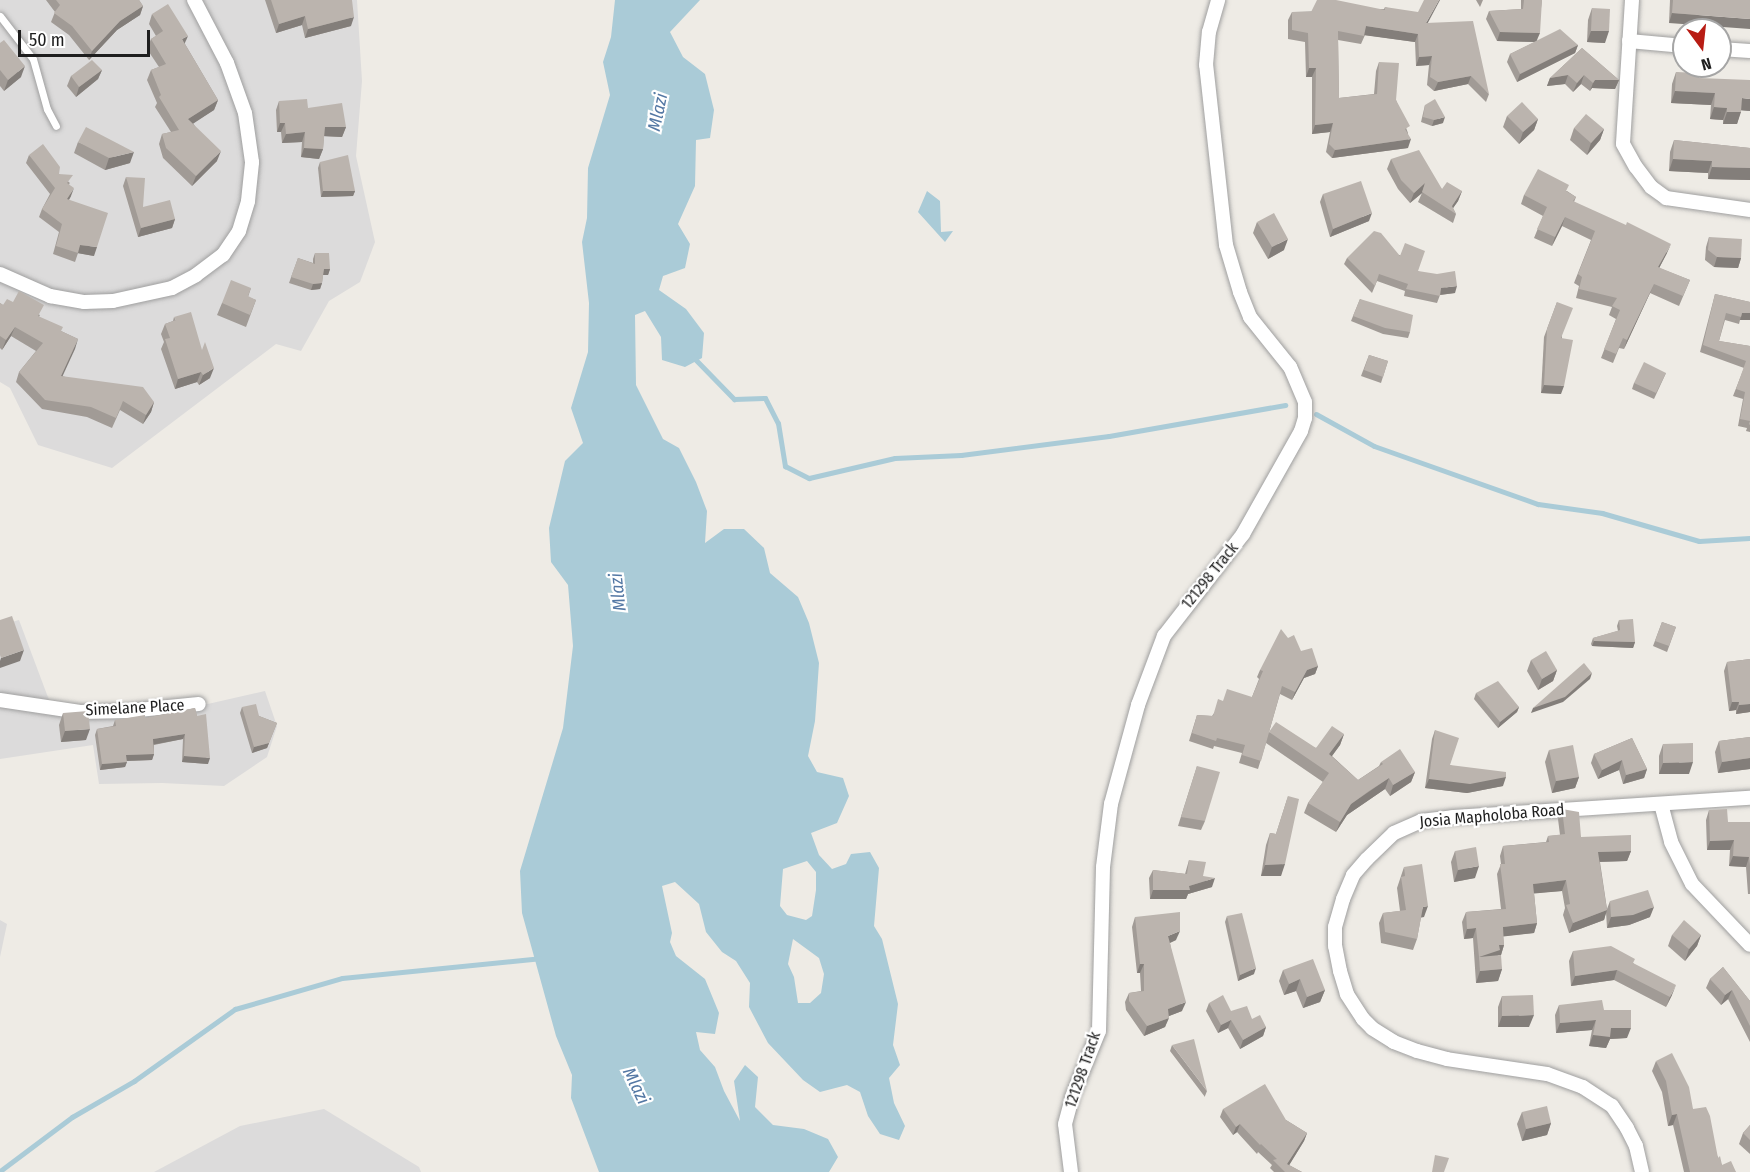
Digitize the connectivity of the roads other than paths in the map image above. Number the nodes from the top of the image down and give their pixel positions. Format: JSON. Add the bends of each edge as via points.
{"nodes":[{"id":1,"x":194,"y":0,"type":"edge"},
{"id":2,"x":1218,"y":0,"type":"edge"},
{"id":3,"x":1632,"y":0,"type":"edge"},
{"id":4,"x":0,"y":16,"type":"edge"},
{"id":5,"x":1629,"y":41,"type":"junction"},
{"id":6,"x":1672,"y":45,"type":"edge"},
{"id":7,"x":1732,"y":50,"type":"edge"},
{"id":8,"x":1750,"y":51,"type":"edge"},
{"id":9,"x":56,"y":126,"type":"dead end"},
{"id":10,"x":1750,"y":210,"type":"edge"},
{"id":11,"x":0,"y":274,"type":"edge"},
{"id":12,"x":0,"y":700,"type":"edge"},
{"id":13,"x":199,"y":704,"type":"dead end"},
{"id":14,"x":1750,"y":798,"type":"edge"},
{"id":15,"x":1661,"y":804,"type":"junction"},
{"id":16,"x":1750,"y":945,"type":"edge"},
{"id":17,"x":1071,"y":1172,"type":"edge"},
{"id":18,"x":1642,"y":1172,"type":"edge"}],
"edges":[{"from":1,"to":11,"type":"street","via":[[227,63],[242,103],[252,162],[248,201],[239,231],[223,255],[171,288],[113,301],[84,302],[50,296]]},
{"from":2,"to":17,"type":"street","name":"121298 Track","via":[[1209,32],[1206,65],[1226,245],[1250,316],[1290,367],[1305,402],[1305,417],[1244,534],[1164,636],[1138,705],[1111,804],[1103,867],[1099,1031],[1065,1124]]},
{"from":3,"to":5,"type":"street"},
{"from":4,"to":9,"type":"lane","via":[[33,59],[46,109]]},
{"from":5,"to":6,"type":"street"},
{"from":5,"to":10,"type":"street","via":[[1623,144],[1636,167],[1651,187],[1666,198]]},
{"from":7,"to":8,"type":"street"},
{"from":12,"to":13,"type":"street","name":"Simelane Place","via":[[80,712]]},
{"from":14,"to":15,"type":"street","name":"Josia Mapholoba Road"},
{"from":15,"to":16,"type":"street","via":[[1671,842],[1692,884]]},
{"from":15,"to":18,"type":"street","name":"Josia Mapholoba Road","via":[[1453,816],[1404,826],[1353,875],[1335,927],[1335,946],[1347,994],[1372,1028],[1417,1051],[1547,1074],[1583,1087],[1612,1106],[1622,1120],[1636,1146]]}]}
